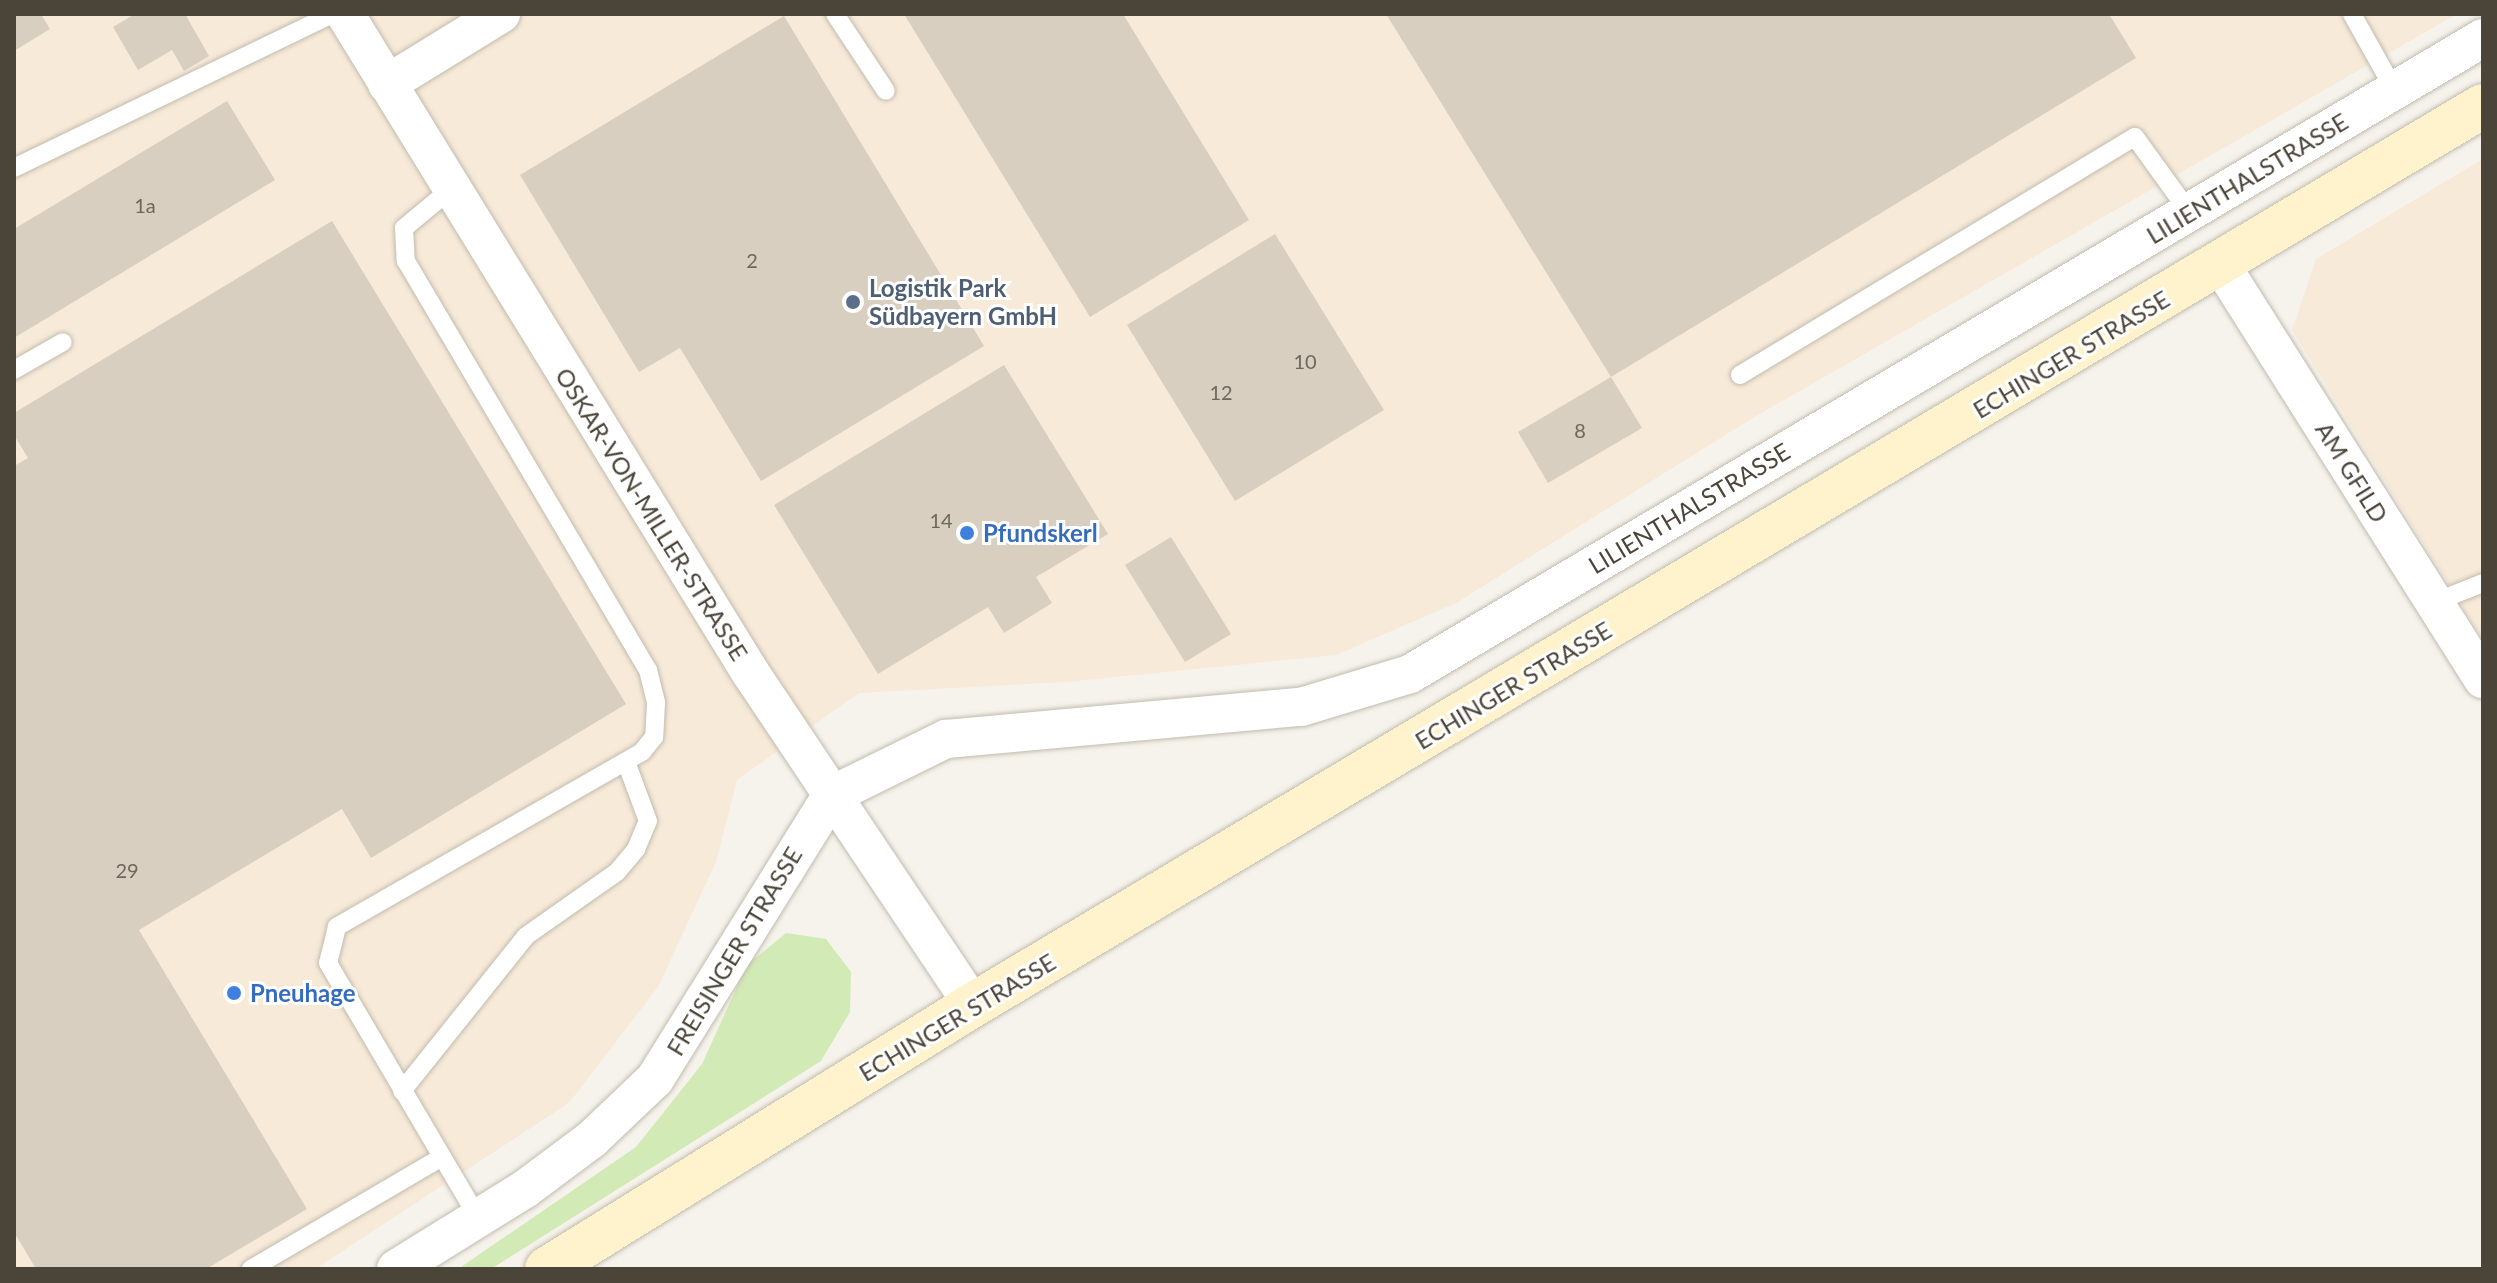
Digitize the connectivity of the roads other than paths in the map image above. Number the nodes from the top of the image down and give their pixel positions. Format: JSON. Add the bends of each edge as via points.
{"nodes":[{"id":1,"x":333,"y":14,"type":"edge"},
{"id":2,"x":345,"y":14,"type":"edge"},
{"id":3,"x":501,"y":14,"type":"edge"},
{"id":4,"x":835,"y":14,"type":"edge"},
{"id":5,"x":2352,"y":14,"type":"edge"},
{"id":6,"x":2483,"y":38,"type":"edge"},
{"id":7,"x":387,"y":84,"type":"junction"},
{"id":8,"x":886,"y":91,"type":"dead end"},
{"id":9,"x":2395,"y":91,"type":"junction"},
{"id":10,"x":2483,"y":106,"type":"edge"},
{"id":11,"x":14,"y":168,"type":"edge"},
{"id":12,"x":451,"y":189,"type":"junction"},
{"id":13,"x":2189,"y":212,"type":"junction"},
{"id":14,"x":2221,"y":265,"type":"junction"},
{"id":15,"x":63,"y":342,"type":"dead end"},
{"id":16,"x":14,"y":370,"type":"edge"},
{"id":17,"x":1740,"y":375,"type":"dead end"},
{"id":18,"x":2483,"y":583,"type":"edge"},
{"id":19,"x":2435,"y":602,"type":"junction"},
{"id":20,"x":2483,"y":679,"type":"edge"},
{"id":21,"x":626,"y":762,"type":"junction"},
{"id":22,"x":832,"y":795,"type":"junction"},
{"id":23,"x":973,"y":1005,"type":"junction"},
{"id":24,"x":402,"y":1091,"type":"junction"},
{"id":25,"x":442,"y":1157,"type":"junction"},
{"id":26,"x":478,"y":1218,"type":"junction"},
{"id":27,"x":251,"y":1269,"type":"edge"},
{"id":28,"x":396,"y":1269,"type":"edge"},
{"id":29,"x":547,"y":1269,"type":"edge"}],
"edges":[{"from":1,"to":11,"type":"lane"},
{"from":2,"to":7,"type":"street","name":"OSKAR-VON-MILLER-STRASSE"},
{"from":3,"to":7,"type":"street"},
{"from":4,"to":8,"type":"lane"},
{"from":5,"to":9,"type":"lane"},
{"from":6,"to":9,"type":"street","name":"LILIENTHALSTRASSE"},
{"from":7,"to":12,"type":"street","name":"OSKAR-VON-MILLER-STRASSE"},
{"from":9,"to":13,"type":"street","name":"LILIENTHALSTRASSE"},
{"from":10,"to":14,"type":"main road","name":"ECHINGER STRASSE"},
{"from":12,"to":21,"type":"lane","via":[[404,228],[406,261],[648,670],[654,737]]},
{"from":12,"to":22,"type":"street","name":"OSKAR-VON-MILLER-STRASSE"},
{"from":13,"to":17,"type":"lane","via":[[2135,137]]},
{"from":13,"to":22,"type":"street","name":"LILIENTHALSTRASSE","via":[[1410,674],[1301,707],[946,739]]},
{"from":14,"to":19,"type":"street","name":"AM GFILD"},
{"from":14,"to":23,"type":"main road","name":"ECHINGER STRASSE"},
{"from":15,"to":16,"type":"lane"},
{"from":18,"to":19,"type":"lane"},
{"from":19,"to":20,"type":"street","name":"AM GFILD"},
{"from":21,"to":24,"type":"lane","via":[[648,821],[636,849],[617,872],[526,936]]},
{"from":21,"to":24,"type":"lane","via":[[337,927],[328,963]]},
{"from":22,"to":23,"type":"street","name":"OSKAR-VON-MILLER-STRASSE"},
{"from":22,"to":26,"type":"street","name":"FREISINGER STRASSE","via":[[655,1079],[592,1139]]},
{"from":23,"to":29,"type":"main road","name":"ECHINGER STRASSE"},
{"from":24,"to":25,"type":"lane"},
{"from":25,"to":26,"type":"lane"},
{"from":25,"to":27,"type":"lane"},
{"from":26,"to":28,"type":"street","name":"FREISINGER STRASSE"}]}
